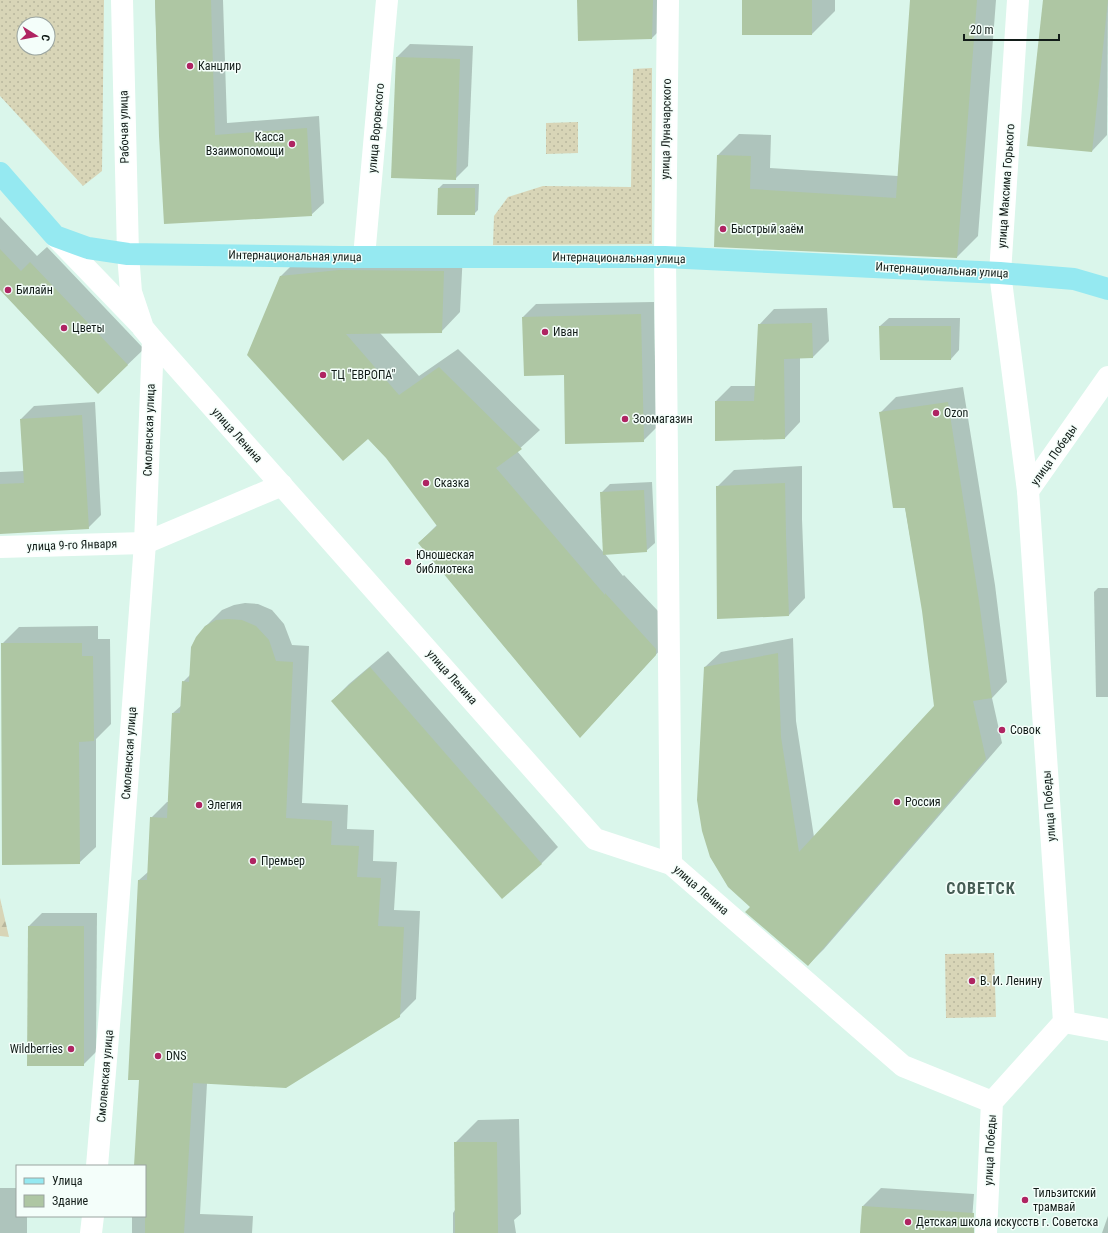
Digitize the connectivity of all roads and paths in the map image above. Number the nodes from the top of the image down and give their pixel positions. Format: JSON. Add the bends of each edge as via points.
{"nodes":[{"id":1,"x":122,"y":0,"type":"edge"},
{"id":2,"x":386,"y":0,"type":"edge"},
{"id":3,"x":668,"y":0,"type":"edge"},
{"id":4,"x":1018,"y":0,"type":"edge"},
{"id":5,"x":0,"y":173,"type":"edge"},
{"id":6,"x":55,"y":236,"type":"junction"},
{"id":7,"x":128,"y":254,"type":"junction"},
{"id":8,"x":364,"y":257,"type":"junction"},
{"id":9,"x":665,"y":257,"type":"junction"},
{"id":10,"x":1000,"y":273,"type":"junction"},
{"id":11,"x":1108,"y":289,"type":"edge"},
{"id":12,"x":148,"y":334,"type":"junction"},
{"id":13,"x":1108,"y":377,"type":"edge"},
{"id":14,"x":282,"y":485,"type":"junction"},
{"id":15,"x":1028,"y":491,"type":"junction"},
{"id":16,"x":144,"y":542,"type":"junction"},
{"id":17,"x":0,"y":547,"type":"edge"},
{"id":18,"x":671,"y":864,"type":"junction"},
{"id":19,"x":1064,"y":1022,"type":"junction"},
{"id":20,"x":1108,"y":1030,"type":"edge"},
{"id":21,"x":992,"y":1102,"type":"junction"},
{"id":22,"x":97,"y":1165,"type":"edge"},
{"id":23,"x":93,"y":1217,"type":"edge"},
{"id":24,"x":91,"y":1233,"type":"edge"},
{"id":25,"x":986,"y":1233,"type":"edge"}],
"edges":[{"from":1,"to":7,"type":"street","name":"Рабочая улица"},
{"from":2,"to":8,"type":"street","name":"улица Воровского"},
{"from":3,"to":9,"type":"street","name":"улица Луначарского"},
{"from":4,"to":10,"type":"street","name":"улица Максима Горького"},
{"from":5,"to":6,"type":"main road"},
{"from":6,"to":7,"type":"main road","via":[[88,248]]},
{"from":6,"to":12,"type":"street"},
{"from":7,"to":8,"type":"main road","name":"Интернациональная улица"},
{"from":7,"to":12,"type":"street","name":"улица Ленина","via":[[132,292]]},
{"from":8,"to":9,"type":"main road","name":"Интернациональная улица"},
{"from":9,"to":10,"type":"main road","name":"Интернациональная улица"},
{"from":9,"to":18,"type":"street","name":"улица Луначарского"},
{"from":10,"to":11,"type":"main road","name":"Интернациональная улица","via":[[1074,279]]},
{"from":10,"to":15,"type":"street","name":"улица Максима Горького"},
{"from":12,"to":14,"type":"street","name":"улица Ленина"},
{"from":12,"to":16,"type":"street","name":"Смоленская улица"},
{"from":13,"to":15,"type":"street","name":"улица Победы"},
{"from":14,"to":16,"type":"street"},
{"from":14,"to":18,"type":"street","name":"улица Ленина","via":[[595,839]]},
{"from":15,"to":19,"type":"street","name":"улица Победы"},
{"from":16,"to":17,"type":"street","name":"улица 9-го Января"},
{"from":16,"to":22,"type":"street","name":"Смоленская улица"},
{"from":18,"to":21,"type":"street","name":"улица Ленина","via":[[903,1066]]},
{"from":19,"to":20,"type":"street"},
{"from":19,"to":21,"type":"street","name":"улица Победы"},
{"from":21,"to":25,"type":"street","name":"улица Победы"},
{"from":23,"to":24,"type":"street"}]}
